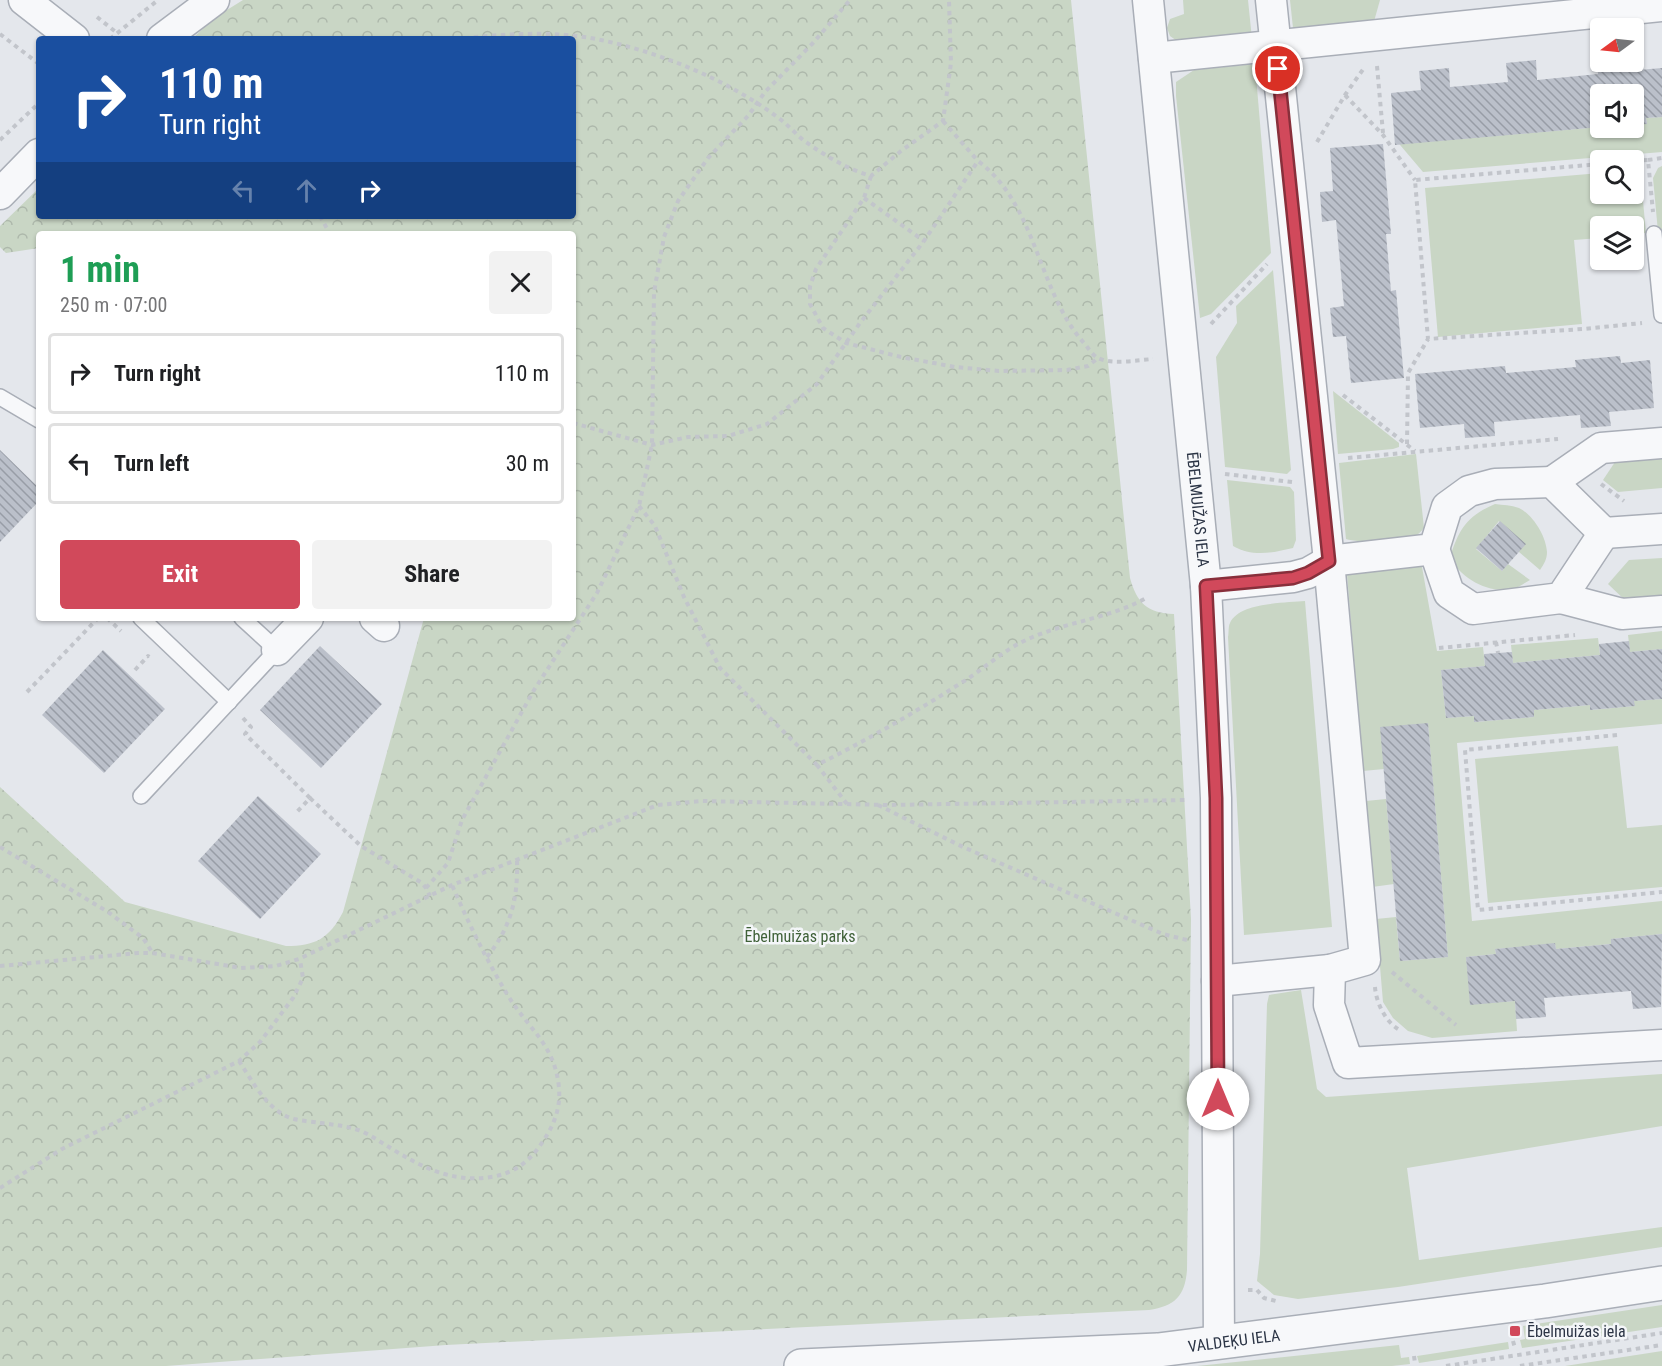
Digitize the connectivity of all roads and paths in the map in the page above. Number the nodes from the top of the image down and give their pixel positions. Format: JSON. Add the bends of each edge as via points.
{"nodes":[{"id":1,"x":24,"y":0,"type":"edge"},
{"id":2,"x":158,"y":0,"type":"edge"},
{"id":3,"x":214,"y":0,"type":"edge"},
{"id":4,"x":850,"y":0,"type":"edge"},
{"id":5,"x":949,"y":0,"type":"edge"},
{"id":6,"x":1148,"y":0,"type":"edge"},
{"id":7,"x":1271,"y":0,"type":"edge"},
{"id":8,"x":1662,"y":6,"type":"edge"},
{"id":9,"x":0,"y":34,"type":"edge"},
{"id":10,"x":70,"y":36,"type":"edge"},
{"id":11,"x":114,"y":36,"type":"edge"},
{"id":12,"x":166,"y":36,"type":"edge"},
{"id":13,"x":492,"y":36,"type":"edge"},
{"id":14,"x":570,"y":36,"type":"edge"},
{"id":15,"x":576,"y":37,"type":"edge"},
{"id":16,"x":1276,"y":46,"type":"junction"},
{"id":17,"x":1154,"y":58,"type":"junction"},
{"id":18,"x":1369,"y":59,"type":"dead end"},
{"id":19,"x":1377,"y":61,"type":"dead end"},
{"id":20,"x":36,"y":62,"type":"edge"},
{"id":21,"x":1345,"y":95,"type":"junction"},
{"id":22,"x":756,"y":104,"type":"junction"},
{"id":23,"x":36,"y":106,"type":"edge"},
{"id":24,"x":943,"y":121,"type":"junction"},
{"id":25,"x":1383,"y":135,"type":"junction"},
{"id":26,"x":0,"y":140,"type":"edge"},
{"id":27,"x":1317,"y":142,"type":"dead end"},
{"id":28,"x":36,"y":157,"type":"edge"},
{"id":29,"x":1662,"y":158,"type":"edge"},
{"id":30,"x":1644,"y":160,"type":"edge"},
{"id":31,"x":1648,"y":160,"type":"junction"},
{"id":32,"x":978,"y":161,"type":"junction"},
{"id":33,"x":1590,"y":165,"type":"edge"},
{"id":34,"x":871,"y":176,"type":"junction"},
{"id":35,"x":1415,"y":180,"type":"junction"},
{"id":36,"x":0,"y":194,"type":"edge"},
{"id":37,"x":864,"y":198,"type":"junction"},
{"id":38,"x":1654,"y":234,"type":"joint"},
{"id":39,"x":924,"y":241,"type":"junction"},
{"id":40,"x":1269,"y":261,"type":"dead end"},
{"id":41,"x":1656,"y":318,"type":"edge"},
{"id":42,"x":1209,"y":327,"type":"dead end"},
{"id":43,"x":1428,"y":339,"type":"junction"},
{"id":44,"x":846,"y":343,"type":"junction"},
{"id":45,"x":1098,"y":358,"type":"junction"},
{"id":46,"x":1119,"y":362,"type":"dead end"},
{"id":47,"x":1335,"y":389,"type":"dead end"},
{"id":48,"x":0,"y":397,"type":"edge"},
{"id":49,"x":36,"y":418,"type":"edge"},
{"id":50,"x":576,"y":424,"type":"edge"},
{"id":51,"x":1566,"y":438,"type":"dead end"},
{"id":52,"x":1662,"y":443,"type":"edge"},
{"id":53,"x":652,"y":445,"type":"junction"},
{"id":54,"x":1407,"y":445,"type":"junction"},
{"id":55,"x":1416,"y":452,"type":"junction"},
{"id":56,"x":1342,"y":458,"type":"dead end"},
{"id":57,"x":1221,"y":474,"type":"dead end"},
{"id":58,"x":1552,"y":482,"type":"junction"},
{"id":59,"x":1299,"y":483,"type":"dead end"},
{"id":60,"x":1601,"y":483,"type":"dead end"},
{"id":61,"x":1633,"y":500,"type":"dead end"},
{"id":62,"x":639,"y":506,"type":"junction"},
{"id":63,"x":1662,"y":529,"type":"edge"},
{"id":64,"x":1604,"y":533,"type":"junction"},
{"id":65,"x":1434,"y":549,"type":"junction"},
{"id":66,"x":1329,"y":561,"type":"junction"},
{"id":67,"x":1206,"y":586,"type":"junction"},
{"id":68,"x":1148,"y":597,"type":"dead end"},
{"id":69,"x":1561,"y":598,"type":"junction"},
{"id":70,"x":1662,"y":611,"type":"edge"},
{"id":71,"x":95,"y":621,"type":"edge"},
{"id":72,"x":144,"y":621,"type":"edge"},
{"id":73,"x":246,"y":621,"type":"edge"},
{"id":74,"x":305,"y":621,"type":"edge"},
{"id":75,"x":1578,"y":635,"type":"dead end"},
{"id":76,"x":1497,"y":642,"type":"junction"},
{"id":77,"x":1439,"y":648,"type":"dead end"},
{"id":78,"x":277,"y":651,"type":"junction"},
{"id":79,"x":1498,"y":653,"type":"dead end"},
{"id":80,"x":27,"y":692,"type":"dead end"},
{"id":81,"x":224,"y":707,"type":"junction"},
{"id":82,"x":1617,"y":735,"type":"dead end"},
{"id":83,"x":817,"y":765,"type":"junction"},
{"id":84,"x":141,"y":796,"type":"dead end"},
{"id":85,"x":310,"y":798,"type":"junction"},
{"id":86,"x":1216,"y":798,"type":"junction"},
{"id":87,"x":847,"y":804,"type":"junction"},
{"id":88,"x":877,"y":805,"type":"junction"},
{"id":89,"x":295,"y":814,"type":"dead end"},
{"id":90,"x":0,"y":847,"type":"edge"},
{"id":91,"x":517,"y":861,"type":"junction"},
{"id":92,"x":452,"y":885,"type":"junction"},
{"id":93,"x":426,"y":888,"type":"junction"},
{"id":94,"x":1662,"y":892,"type":"edge"},
{"id":95,"x":430,"y":896,"type":"junction"},
{"id":96,"x":1197,"y":943,"type":"dead end"},
{"id":97,"x":152,"y":953,"type":"junction"},
{"id":98,"x":487,"y":957,"type":"junction"},
{"id":99,"x":300,"y":960,"type":"junction"},
{"id":100,"x":0,"y":966,"type":"edge"},
{"id":101,"x":1330,"y":970,"type":"junction"},
{"id":102,"x":1391,"y":971,"type":"dead end"},
{"id":103,"x":1217,"y":981,"type":"junction"},
{"id":104,"x":1375,"y":984,"type":"dead end"},
{"id":105,"x":1403,"y":1032,"type":"dead end"},
{"id":106,"x":1463,"y":1032,"type":"dead end"},
{"id":107,"x":1662,"y":1045,"type":"edge"},
{"id":108,"x":239,"y":1061,"type":"junction"},
{"id":109,"x":0,"y":1188,"type":"edge"},
{"id":110,"x":1662,"y":1283,"type":"edge"},
{"id":111,"x":1662,"y":1333,"type":"edge"},
{"id":112,"x":1514,"y":1341,"type":"dead end"},
{"id":113,"x":1219,"y":1343,"type":"junction"},
{"id":114,"x":1662,"y":1345,"type":"edge"},
{"id":115,"x":1515,"y":1348,"type":"dead end"},
{"id":116,"x":1414,"y":1356,"type":"dead end"},
{"id":117,"x":975,"y":1362,"type":"edge"},
{"id":118,"x":1415,"y":1363,"type":"dead end"},
{"id":119,"x":1518,"y":1364,"type":"edge"},
{"id":120,"x":801,"y":1366,"type":"edge"},
{"id":121,"x":1446,"y":1366,"type":"edge"}],
"edges":[{"from":1,"to":10,"type":"street"},
{"from":2,"to":11,"type":"path"},
{"from":3,"to":12,"type":"street"},
{"from":4,"to":22,"type":"path"},
{"from":5,"to":24,"type":"path","via":[[951,63]]},
{"from":6,"to":17,"type":"street","name":"ĒBELMUIŽAS IELA"},
{"from":7,"to":16,"type":"street"},
{"from":8,"to":16,"type":"street"},
{"from":9,"to":20,"type":"path"},
{"from":13,"to":14,"type":"path"},
{"from":15,"to":22,"type":"path","via":[[601,40],[682,65],[724,83]]},
{"from":16,"to":17,"type":"street"},
{"from":16,"to":66,"type":"street"},
{"from":17,"to":67,"type":"street","name":"ĒBELMUIŽAS IELA"},
{"from":18,"to":21,"type":"path"},
{"from":19,"to":25,"type":"path"},
{"from":21,"to":25,"type":"path"},
{"from":21,"to":27,"type":"path"},
{"from":22,"to":34,"type":"path","via":[[850,170]]},
{"from":22,"to":53,"type":"path","via":[[708,158],[678,201],[664,237],[654,291]]},
{"from":23,"to":26,"type":"path"},
{"from":24,"to":32,"type":"path"},
{"from":24,"to":34,"type":"path"},
{"from":25,"to":35,"type":"path"},
{"from":28,"to":36,"type":"street"},
{"from":29,"to":31,"type":"path"},
{"from":30,"to":31,"type":"path"},
{"from":31,"to":38,"type":"path"},
{"from":32,"to":39,"type":"path"},
{"from":32,"to":45,"type":"path","via":[[992,171],[1016,203],[1069,326]]},
{"from":33,"to":35,"type":"path"},
{"from":34,"to":37,"type":"path"},
{"from":35,"to":43,"type":"path"},
{"from":37,"to":39,"type":"path"},
{"from":37,"to":44,"type":"path","via":[[816,269],[810,286],[810,304],[823,328]]},
{"from":38,"to":41,"type":"lane"},
{"from":39,"to":44,"type":"path"},
{"from":40,"to":42,"type":"path"},
{"from":41,"to":43,"type":"path","via":[[1583,329]]},
{"from":43,"to":54,"type":"path","via":[[1408,374]]},
{"from":44,"to":45,"type":"path","via":[[955,367],[999,371],[1067,370],[1088,366]]},
{"from":44,"to":53,"type":"path","via":[[818,384],[767,424],[728,436],[688,437]]},
{"from":45,"to":46,"type":"path"},
{"from":47,"to":54,"type":"path"},
{"from":48,"to":49,"type":"lane"},
{"from":50,"to":53,"type":"path"},
{"from":51,"to":55,"type":"path"},
{"from":52,"to":58,"type":"street","via":[[1601,448]]},
{"from":53,"to":62,"type":"path"},
{"from":54,"to":55,"type":"path"},
{"from":55,"to":56,"type":"path"},
{"from":57,"to":59,"type":"path"},
{"from":58,"to":64,"type":"street"},
{"from":58,"to":65,"type":"street","via":[[1495,484],[1468,491],[1447,507]]},
{"from":60,"to":61,"type":"path","via":[[1624,501]]},
{"from":62,"to":83,"type":"path","via":[[655,526],[684,597],[720,668]]},
{"from":62,"to":93,"type":"path","via":[[597,593],[534,690],[462,820],[447,863]]},
{"from":63,"to":64,"type":"street"},
{"from":64,"to":69,"type":"street"},
{"from":65,"to":66,"type":"street"},
{"from":65,"to":69,"type":"street","via":[[1449,592],[1473,609]]},
{"from":66,"to":67,"type":"street","via":[[1293,578]]},
{"from":66,"to":101,"type":"street","via":[[1365,960]]},
{"from":67,"to":86,"type":"street","name":"ĒBELMUIŽAS IELA"},
{"from":68,"to":83,"type":"path","via":[[1018,645],[918,710]]},
{"from":69,"to":70,"type":"street","via":[[1622,614]]},
{"from":71,"to":80,"type":"path"},
{"from":72,"to":81,"type":"lane"},
{"from":73,"to":78,"type":"lane"},
{"from":74,"to":78,"type":"street"},
{"from":75,"to":76,"type":"path"},
{"from":76,"to":77,"type":"path"},
{"from":76,"to":79,"type":"path"},
{"from":78,"to":81,"type":"lane"},
{"from":81,"to":84,"type":"lane"},
{"from":81,"to":85,"type":"path","via":[[233,709],[251,727],[245,734]]},
{"from":82,"to":94,"type":"path","via":[[1465,750],[1478,910]]},
{"from":83,"to":87,"type":"path"},
{"from":85,"to":89,"type":"path"},
{"from":85,"to":93,"type":"path","via":[[361,846]]},
{"from":86,"to":88,"type":"path"},
{"from":86,"to":103,"type":"street","name":"ĒBELMUIŽAS IELA"},
{"from":87,"to":88,"type":"path"},
{"from":87,"to":91,"type":"path","via":[[702,801],[658,805]]},
{"from":88,"to":96,"type":"path","via":[[963,847],[1153,929]]},
{"from":90,"to":97,"type":"path","via":[[108,912],[143,938]]},
{"from":91,"to":92,"type":"path"},
{"from":91,"to":98,"type":"path","via":[[514,904],[501,939]]},
{"from":92,"to":95,"type":"path"},
{"from":92,"to":98,"type":"path"},
{"from":93,"to":95,"type":"path"},
{"from":95,"to":99,"type":"path"},
{"from":97,"to":99,"type":"path","via":[[242,968]]},
{"from":97,"to":100,"type":"path"},
{"from":98,"to":108,"type":"path","via":[[508,996],[554,1060],[559,1089],[551,1130],[535,1153],[501,1176],[447,1176],[362,1131],[293,1119],[271,1104]]},
{"from":99,"to":108,"type":"path","via":[[303,978],[293,998],[260,1042]]},
{"from":101,"to":103,"type":"street"},
{"from":101,"to":107,"type":"street","via":[[1329,1005],[1348,1063]]},
{"from":102,"to":106,"type":"path"},
{"from":103,"to":113,"type":"street","name":"ĒBELMUIŽAS IELA"},
{"from":104,"to":105,"type":"path","via":[[1386,1017]]},
{"from":108,"to":109,"type":"path","via":[[62,1149]]},
{"from":110,"to":113,"type":"street","name":"VALDEĶU IELA"},
{"from":111,"to":121,"type":"path"},
{"from":112,"to":115,"type":"path"},
{"from":113,"to":117,"type":"street","name":"VALDEĶU IELA"},
{"from":114,"to":119,"type":"path"},
{"from":116,"to":118,"type":"path"},
{"from":117,"to":120,"type":"street","name":"VALDEĶU IELA"}]}
